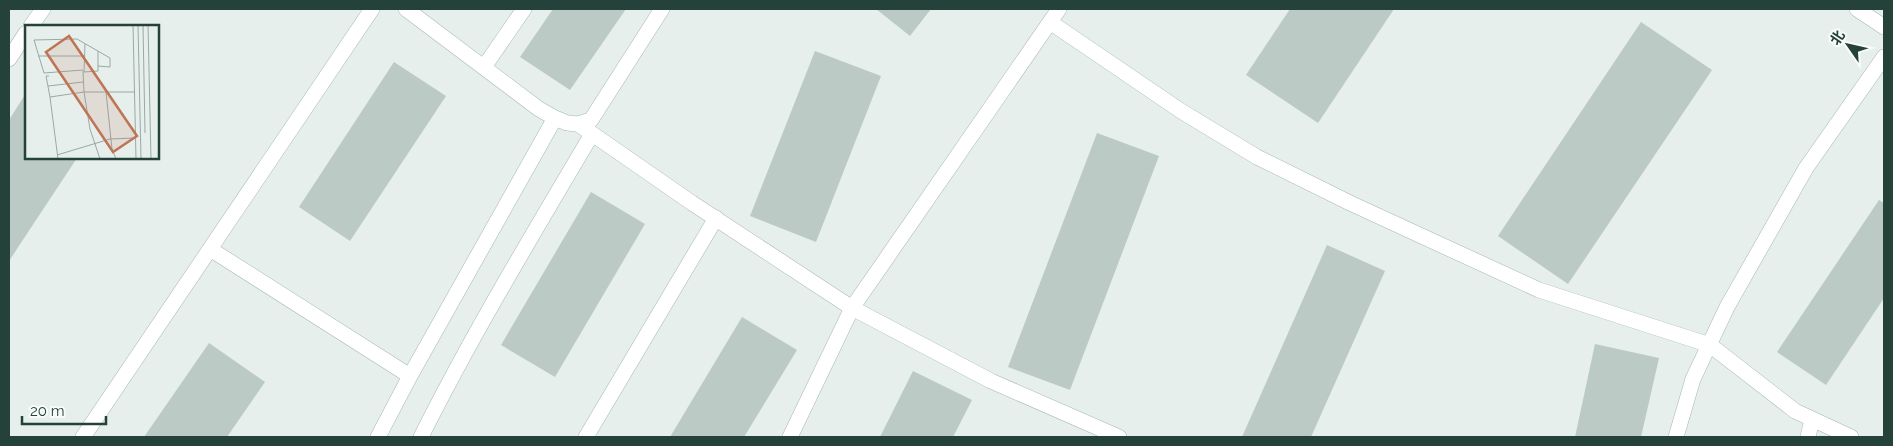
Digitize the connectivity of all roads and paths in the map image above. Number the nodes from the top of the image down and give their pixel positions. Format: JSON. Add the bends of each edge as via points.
{"nodes":[{"id":1,"x":43,"y":9,"type":"edge"},
{"id":2,"x":372,"y":9,"type":"edge"},
{"id":3,"x":406,"y":9,"type":"edge"},
{"id":4,"x":524,"y":9,"type":"edge"},
{"id":5,"x":662,"y":9,"type":"edge"},
{"id":6,"x":1059,"y":9,"type":"edge"},
{"id":7,"x":1856,"y":9,"type":"edge"},
{"id":8,"x":1050,"y":22,"type":"junction"},
{"id":9,"x":32,"y":25,"type":"edge"},
{"id":10,"x":1884,"y":27,"type":"edge"},
{"id":11,"x":25,"y":35,"type":"edge"},
{"id":12,"x":1884,"y":56,"type":"edge"},
{"id":13,"x":9,"y":59,"type":"edge"},
{"id":14,"x":484,"y":67,"type":"junction"},
{"id":15,"x":555,"y":118,"type":"junction"},
{"id":16,"x":578,"y":124,"type":"junction"},
{"id":17,"x":592,"y":134,"type":"junction"},
{"id":18,"x":716,"y":218,"type":"junction"},
{"id":19,"x":210,"y":249,"type":"junction"},
{"id":20,"x":852,"y":308,"type":"junction"},
{"id":21,"x":1710,"y":345,"type":"junction"},
{"id":22,"x":410,"y":376,"type":"junction"},
{"id":23,"x":1812,"y":419,"type":"junction"},
{"id":24,"x":83,"y":437,"type":"edge"},
{"id":25,"x":378,"y":437,"type":"edge"},
{"id":26,"x":420,"y":437,"type":"edge"},
{"id":27,"x":586,"y":437,"type":"edge"},
{"id":28,"x":790,"y":437,"type":"edge"},
{"id":29,"x":1119,"y":437,"type":"edge"},
{"id":30,"x":1676,"y":437,"type":"edge"},
{"id":31,"x":1808,"y":437,"type":"edge"},
{"id":32,"x":1851,"y":437,"type":"edge"}],
"edges":[{"from":1,"to":9,"type":"street"},
{"from":2,"to":19,"type":"street"},
{"from":3,"to":14,"type":"street"},
{"from":4,"to":14,"type":"street"},
{"from":5,"to":16,"type":"street","via":[[591,120]]},
{"from":6,"to":8,"type":"street"},
{"from":7,"to":10,"type":"street"},
{"from":8,"to":20,"type":"street"},
{"from":8,"to":21,"type":"street","via":[[1181,111],[1257,157],[1350,204],[1539,290]]},
{"from":11,"to":13,"type":"street"},
{"from":12,"to":21,"type":"street","via":[[1806,168]]},
{"from":14,"to":15,"type":"street"},
{"from":15,"to":16,"type":"street"},
{"from":15,"to":22,"type":"street"},
{"from":16,"to":17,"type":"street"},
{"from":17,"to":18,"type":"street"},
{"from":17,"to":26,"type":"street","via":[[490,308]]},
{"from":18,"to":20,"type":"street"},
{"from":18,"to":27,"type":"street"},
{"from":19,"to":22,"type":"street"},
{"from":19,"to":24,"type":"street"},
{"from":20,"to":28,"type":"street"},
{"from":20,"to":29,"type":"street","via":[[991,381]]},
{"from":21,"to":23,"type":"street","via":[[1795,411]]},
{"from":21,"to":30,"type":"street","via":[[1693,379]]},
{"from":22,"to":25,"type":"street"},
{"from":23,"to":31,"type":"street"},
{"from":23,"to":32,"type":"street"}]}
